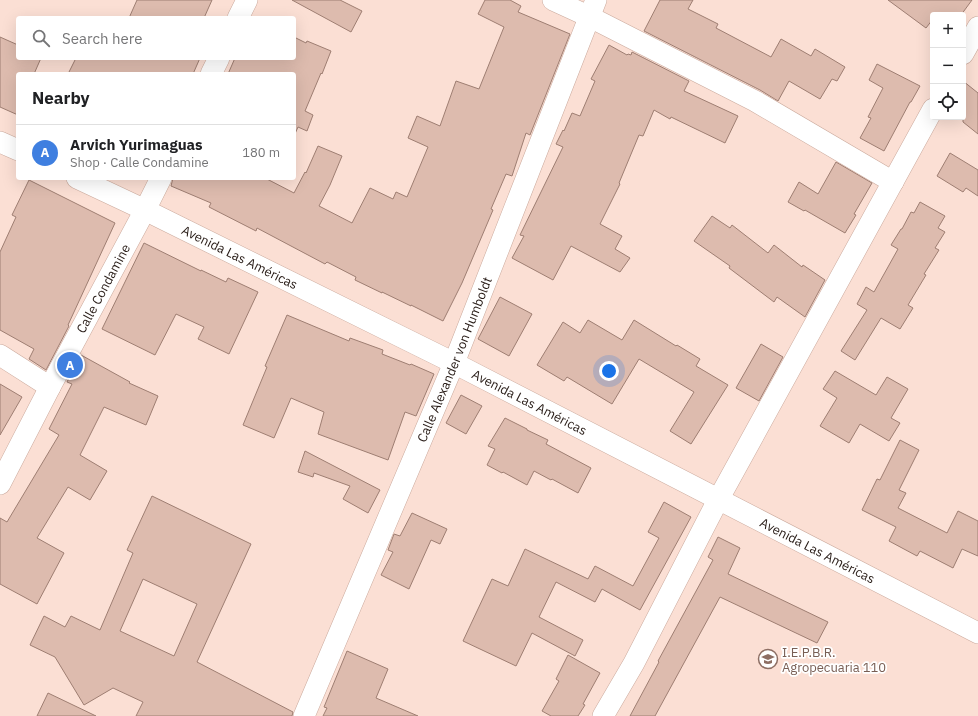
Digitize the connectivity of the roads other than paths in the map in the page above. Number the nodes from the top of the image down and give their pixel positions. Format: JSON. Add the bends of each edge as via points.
{"nodes":[{"id":1,"x":247,"y":0,"type":"edge"},
{"id":2,"x":552,"y":0,"type":"edge"},
{"id":3,"x":593,"y":8,"type":"edge"},
{"id":4,"x":239,"y":16,"type":"edge"},
{"id":5,"x":978,"y":27,"type":"edge"},
{"id":6,"x":966,"y":49,"type":"edge"},
{"id":7,"x":218,"y":60,"type":"edge"},
{"id":8,"x":212,"y":72,"type":"edge"},
{"id":9,"x":930,"y":114,"type":"edge"},
{"id":10,"x":0,"y":142,"type":"edge"},
{"id":11,"x":16,"y":149,"type":"edge"},
{"id":12,"x":81,"y":180,"type":"edge"},
{"id":13,"x":159,"y":180,"type":"edge"},
{"id":14,"x":893,"y":182,"type":"junction"},
{"id":15,"x":145,"y":210,"type":"junction"},
{"id":16,"x":0,"y":355,"type":"edge"},
{"id":17,"x":454,"y":363,"type":"junction"},
{"id":18,"x":50,"y":387,"type":"junction"},
{"id":19,"x":0,"y":484,"type":"edge"},
{"id":20,"x":718,"y":500,"type":"junction"},
{"id":21,"x":978,"y":633,"type":"edge"},
{"id":22,"x":304,"y":716,"type":"edge"},
{"id":23,"x":603,"y":716,"type":"edge"}],
"edges":[{"from":1,"to":4,"type":"street"},
{"from":2,"to":3,"type":"street"},
{"from":3,"to":14,"type":"street"},
{"from":3,"to":17,"type":"street","name":"Calle Alexander von Humboldt"},
{"from":5,"to":6,"type":"street"},
{"from":7,"to":8,"type":"street"},
{"from":9,"to":14,"type":"street"},
{"from":10,"to":11,"type":"street"},
{"from":12,"to":15,"type":"street","name":"Avenida Las Américas"},
{"from":13,"to":15,"type":"street","name":"Calle Condamine"},
{"from":14,"to":20,"type":"street"},
{"from":15,"to":17,"type":"street","name":"Avenida Las Américas"},
{"from":15,"to":18,"type":"street","name":"Calle Condamine"},
{"from":16,"to":18,"type":"street"},
{"from":17,"to":20,"type":"street","name":"Avenida Las Américas"},
{"from":17,"to":22,"type":"street","name":"Calle Alexander von Humboldt"},
{"from":18,"to":19,"type":"street","name":"Calle Condamine"},
{"from":20,"to":21,"type":"street","name":"Avenida Las Américas"},
{"from":20,"to":23,"type":"street","via":[[634,663]]}]}
